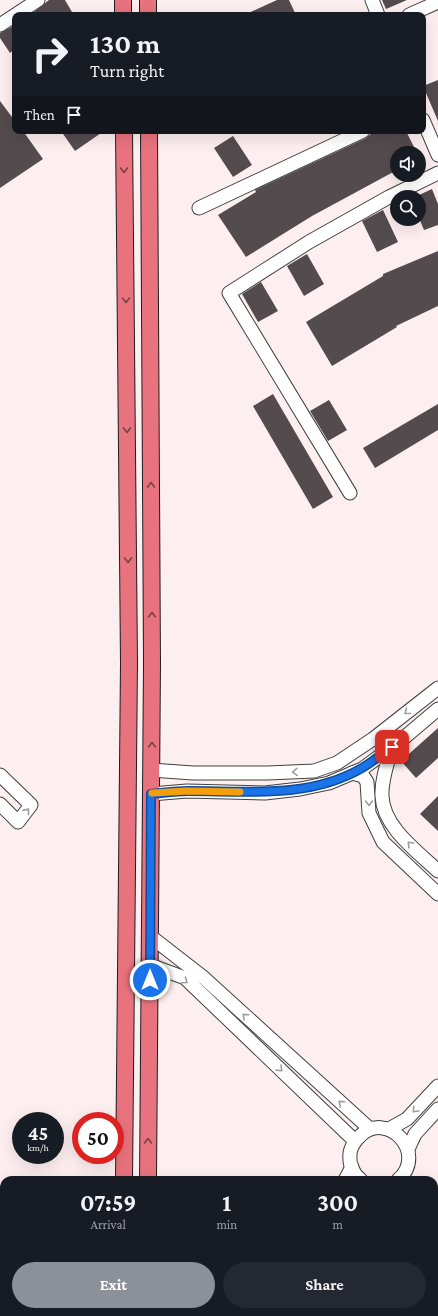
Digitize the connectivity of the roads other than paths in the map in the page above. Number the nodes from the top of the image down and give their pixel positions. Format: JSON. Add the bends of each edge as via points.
{"nodes":[{"id":1,"x":38,"y":0,"type":"edge"},
{"id":2,"x":123,"y":0,"type":"edge"},
{"id":3,"x":148,"y":0,"type":"edge"},
{"id":4,"x":372,"y":0,"type":"edge"},
{"id":5,"x":438,"y":2,"type":"edge"},
{"id":6,"x":20,"y":12,"type":"edge"},
{"id":7,"x":123,"y":12,"type":"edge"},
{"id":8,"x":148,"y":12,"type":"edge"},
{"id":9,"x":377,"y":12,"type":"edge"},
{"id":10,"x":416,"y":12,"type":"edge"},
{"id":11,"x":12,"y":17,"type":"edge"},
{"id":12,"x":0,"y":25,"type":"edge"},
{"id":13,"x":426,"y":127,"type":"edge"},
{"id":14,"x":124,"y":134,"type":"edge"},
{"id":15,"x":149,"y":134,"type":"edge"},
{"id":16,"x":357,"y":134,"type":"edge"},
{"id":17,"x":438,"y":155,"type":"edge"},
{"id":18,"x":438,"y":173,"type":"edge"},
{"id":19,"x":198,"y":208,"type":"dead end"},
{"id":20,"x":350,"y":493,"type":"dead end"},
{"id":21,"x":438,"y":688,"type":"edge"},
{"id":22,"x":438,"y":709,"type":"edge"},
{"id":23,"x":392,"y":747,"type":"junction"},
{"id":24,"x":151,"y":770,"type":"junction"},
{"id":25,"x":352,"y":773,"type":"junction"},
{"id":26,"x":0,"y":775,"type":"edge"},
{"id":27,"x":151,"y":794,"type":"junction"},
{"id":28,"x":0,"y":804,"type":"edge"},
{"id":29,"x":438,"y":871,"type":"edge"},
{"id":30,"x":438,"y":894,"type":"edge"},
{"id":31,"x":150,"y":936,"type":"junction"},
{"id":32,"x":150,"y":965,"type":"junction"},
{"id":33,"x":438,"y":1086,"type":"edge"},
{"id":34,"x":438,"y":1109,"type":"edge"},
{"id":35,"x":370,"y":1129,"type":"junction"},
{"id":36,"x":389,"y":1129,"type":"junction"},
{"id":37,"x":355,"y":1141,"type":"junction"},
{"id":38,"x":408,"y":1149,"type":"junction"},
{"id":39,"x":352,"y":1167,"type":"junction"},
{"id":40,"x":410,"y":1174,"type":"edge"},
{"id":41,"x":124,"y":1176,"type":"edge"},
{"id":42,"x":148,"y":1176,"type":"edge"},
{"id":43,"x":347,"y":1176,"type":"edge"},
{"id":44,"x":358,"y":1176,"type":"edge"}],
"edges":[{"from":1,"to":6,"type":"street"},
{"from":2,"to":7,"type":"main road"},
{"from":3,"to":8,"type":"main road"},
{"from":4,"to":9,"type":"street"},
{"from":5,"to":10,"type":"street"},
{"from":11,"to":12,"type":"street"},
{"from":13,"to":17,"type":"street"},
{"from":14,"to":41,"type":"main road","one_way":true,"via":[[129,663]]},
{"from":24,"to":15,"type":"main road","one_way":true},
{"from":16,"to":19,"type":"street"},
{"from":18,"to":20,"type":"street","via":[[308,242],[229,293]]},
{"from":21,"to":24,"type":"street","one_way":true,"via":[[373,739],[337,763],[314,771],[193,773]]},
{"from":22,"to":23,"type":"street"},
{"from":23,"to":25,"type":"street"},
{"from":29,"to":23,"type":"street","one_way":true,"via":[[398,831],[385,813],[383,783]]},
{"from":24,"to":27,"type":"main road"},
{"from":25,"to":27,"type":"street","via":[[328,783],[265,793],[187,791]]},
{"from":25,"to":30,"type":"street","one_way":true,"via":[[363,776],[367,782],[369,813],[383,842]]},
{"from":28,"to":26,"type":"street","one_way":true,"via":[[18,822],[31,805]]},
{"from":27,"to":31,"type":"main road"},
{"from":31,"to":32,"type":"main road"},
{"from":35,"to":31,"type":"street","one_way":true,"via":[[204,978]]},
{"from":32,"to":37,"type":"street","one_way":true,"via":[[185,978]]},
{"from":42,"to":32,"type":"main road","one_way":true},
{"from":33,"to":36,"type":"street","one_way":true,"via":[[407,1119]]},
{"from":34,"to":38,"type":"street","via":[[415,1134]]},
{"from":35,"to":36,"type":"street"},
{"from":35,"to":37,"type":"street"},
{"from":36,"to":38,"type":"street","via":[[404,1141]]},
{"from":37,"to":39,"type":"street","via":[[351,1150]]},
{"from":38,"to":40,"type":"street"},
{"from":39,"to":43,"type":"street"},
{"from":39,"to":44,"type":"street"}]}
